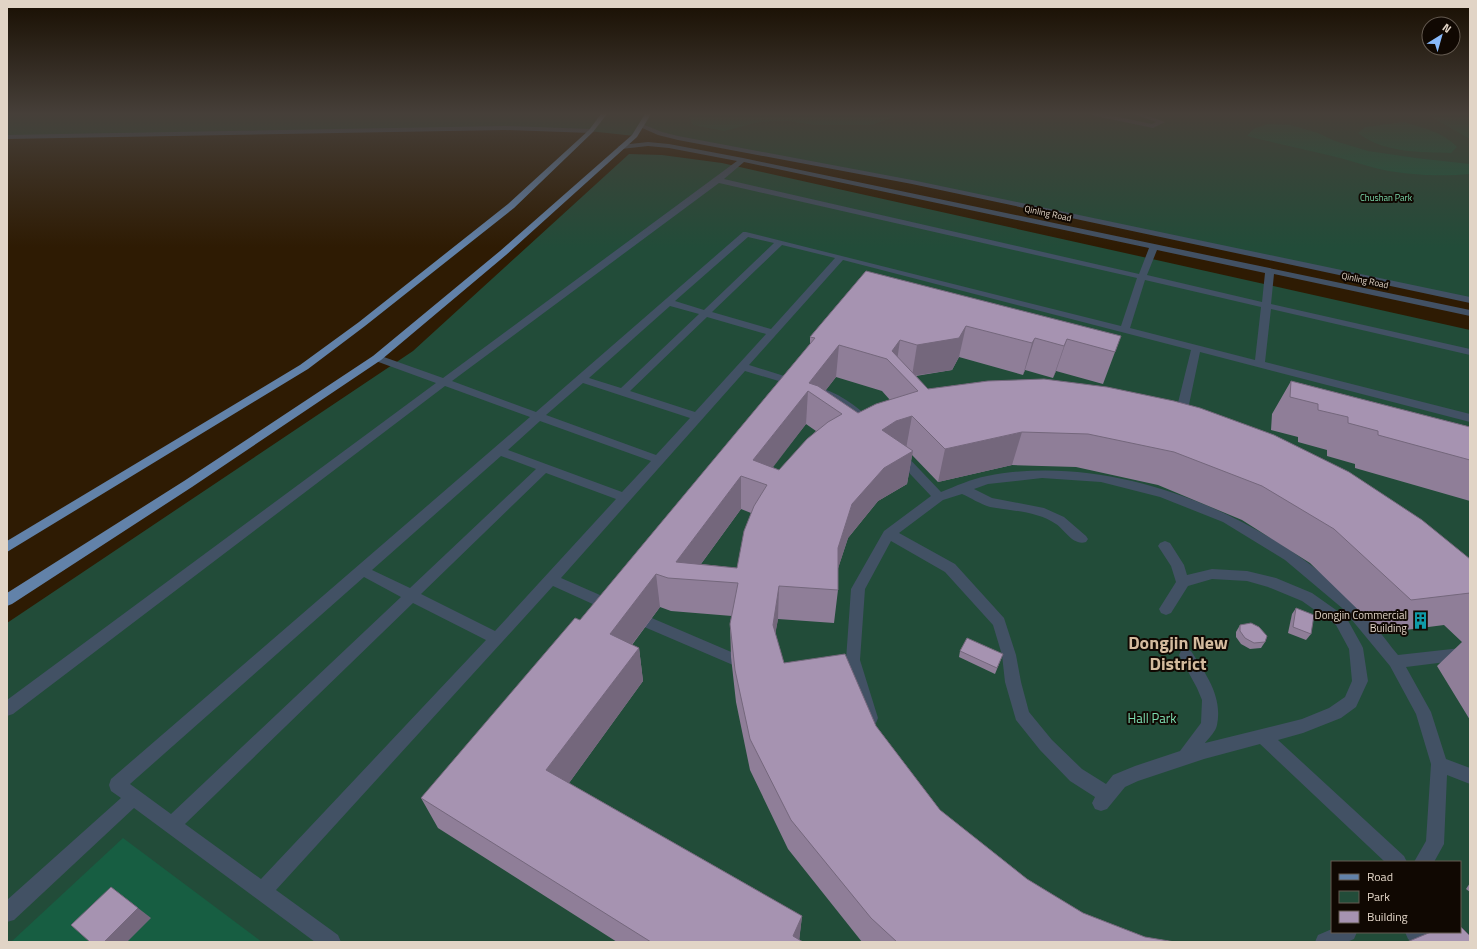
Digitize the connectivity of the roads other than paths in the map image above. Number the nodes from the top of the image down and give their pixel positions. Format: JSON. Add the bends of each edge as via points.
{"nodes":[{"id":1,"x":563,"y":158,"type":"edge"},
{"id":2,"x":608,"y":158,"type":"edge"},
{"id":3,"x":734,"y":158,"type":"edge"},
{"id":4,"x":786,"y":158,"type":"edge"},
{"id":5,"x":743,"y":160,"type":"junction"},
{"id":6,"x":718,"y":180,"type":"junction"},
{"id":7,"x":780,"y":242,"type":"junction"},
{"id":8,"x":1154,"y":246,"type":"junction"},
{"id":9,"x":842,"y":257,"type":"junction"},
{"id":10,"x":1270,"y":270,"type":"junction"},
{"id":11,"x":1142,"y":276,"type":"junction"},
{"id":12,"x":1470,"y":300,"type":"edge"},
{"id":13,"x":667,"y":302,"type":"junction"},
{"id":14,"x":1267,"y":306,"type":"junction"},
{"id":15,"x":706,"y":313,"type":"junction"},
{"id":16,"x":1470,"y":313,"type":"edge"},
{"id":17,"x":1124,"y":330,"type":"junction"},
{"id":18,"x":774,"y":332,"type":"junction"},
{"id":19,"x":1196,"y":348,"type":"junction"},
{"id":20,"x":1470,"y":352,"type":"edge"},
{"id":21,"x":377,"y":358,"type":"junction"},
{"id":22,"x":1260,"y":364,"type":"junction"},
{"id":23,"x":744,"y":367,"type":"junction"},
{"id":24,"x":580,"y":378,"type":"junction"},
{"id":25,"x":444,"y":382,"type":"junction"},
{"id":26,"x":623,"y":392,"type":"junction"},
{"id":27,"x":536,"y":416,"type":"junction"},
{"id":28,"x":698,"y":417,"type":"junction"},
{"id":29,"x":1470,"y":418,"type":"edge"},
{"id":30,"x":876,"y":431,"type":"edge"},
{"id":31,"x":1177,"y":432,"type":"edge"},
{"id":32,"x":891,"y":448,"type":"edge"},
{"id":33,"x":497,"y":450,"type":"junction"},
{"id":34,"x":660,"y":460,"type":"junction"},
{"id":35,"x":544,"y":468,"type":"junction"},
{"id":36,"x":963,"y":489,"type":"junction"},
{"id":37,"x":939,"y":497,"type":"junction"},
{"id":38,"x":625,"y":498,"type":"junction"},
{"id":39,"x":889,"y":534,"type":"junction"},
{"id":40,"x":1080,"y":539,"type":"dead end"},
{"id":41,"x":1165,"y":546,"type":"dead end"},
{"id":42,"x":7,"y":547,"type":"edge"},
{"id":43,"x":361,"y":570,"type":"junction"},
{"id":44,"x":552,"y":580,"type":"junction"},
{"id":45,"x":1183,"y":582,"type":"junction"},
{"id":46,"x":412,"y":596,"type":"junction"},
{"id":47,"x":7,"y":600,"type":"edge"},
{"id":48,"x":1166,"y":609,"type":"dead end"},
{"id":49,"x":497,"y":639,"type":"junction"},
{"id":50,"x":1470,"y":653,"type":"edge"},
{"id":51,"x":1186,"y":655,"type":"dead end"},
{"id":52,"x":1396,"y":662,"type":"junction"},
{"id":53,"x":755,"y":665,"type":"edge"},
{"id":54,"x":7,"y":709,"type":"edge"},
{"id":55,"x":877,"y":732,"type":"edge"},
{"id":56,"x":1263,"y":736,"type":"junction"},
{"id":57,"x":1185,"y":758,"type":"junction"},
{"id":58,"x":1439,"y":764,"type":"junction"},
{"id":59,"x":1470,"y":776,"type":"edge"},
{"id":60,"x":134,"y":797,"type":"junction"},
{"id":61,"x":172,"y":825,"type":"junction"},
{"id":62,"x":1397,"y":861,"type":"edge"},
{"id":63,"x":1424,"y":861,"type":"edge"},
{"id":64,"x":262,"y":891,"type":"junction"},
{"id":65,"x":7,"y":913,"type":"edge"},
{"id":66,"x":1345,"y":933,"type":"edge"},
{"id":67,"x":1416,"y":933,"type":"edge"},
{"id":68,"x":331,"y":942,"type":"edge"},
{"id":69,"x":1325,"y":942,"type":"edge"},
{"id":70,"x":1427,"y":942,"type":"edge"}],
"edges":[{"from":1,"to":42,"type":"main road","via":[[511,206],[304,367]]},
{"from":2,"to":21,"type":"main road","via":[[503,253]]},
{"from":3,"to":5,"type":"street","name":"Qinling Road"},
{"from":4,"to":12,"type":"street","name":"Qinling Road","via":[[912,182]]},
{"from":5,"to":6,"type":"street"},
{"from":5,"to":8,"type":"street","name":"Qinling Road"},
{"from":6,"to":11,"type":"street"},
{"from":6,"to":25,"type":"street"},
{"from":7,"to":9,"type":"street"},
{"from":7,"to":13,"type":"street","via":[[746,234]]},
{"from":7,"to":15,"type":"street"},
{"from":8,"to":10,"type":"street","name":"Qinling Road"},
{"from":8,"to":11,"type":"street"},
{"from":9,"to":17,"type":"street"},
{"from":9,"to":18,"type":"street"},
{"from":10,"to":14,"type":"street"},
{"from":10,"to":16,"type":"street","name":"Qinling Road"},
{"from":11,"to":14,"type":"street"},
{"from":11,"to":17,"type":"street"},
{"from":13,"to":15,"type":"street"},
{"from":13,"to":24,"type":"street"},
{"from":14,"to":20,"type":"street"},
{"from":14,"to":22,"type":"street"},
{"from":15,"to":18,"type":"street"},
{"from":15,"to":26,"type":"street"},
{"from":17,"to":19,"type":"street"},
{"from":18,"to":23,"type":"street"},
{"from":19,"to":22,"type":"street"},
{"from":19,"to":31,"type":"street"},
{"from":21,"to":25,"type":"street"},
{"from":21,"to":47,"type":"main road"},
{"from":22,"to":29,"type":"street"},
{"from":23,"to":28,"type":"street"},
{"from":23,"to":30,"type":"street","via":[[833,394],[855,409]]},
{"from":24,"to":26,"type":"street"},
{"from":24,"to":27,"type":"street"},
{"from":25,"to":27,"type":"street"},
{"from":25,"to":54,"type":"street"},
{"from":26,"to":28,"type":"street"},
{"from":27,"to":33,"type":"street"},
{"from":27,"to":34,"type":"street"},
{"from":28,"to":34,"type":"street"},
{"from":32,"to":37,"type":"street"},
{"from":33,"to":35,"type":"street"},
{"from":33,"to":43,"type":"street"},
{"from":34,"to":38,"type":"street"},
{"from":35,"to":38,"type":"street"},
{"from":35,"to":46,"type":"street"},
{"from":36,"to":37,"type":"street"},
{"from":36,"to":40,"type":"street","via":[[989,502],[1040,511],[1060,520]]},
{"from":36,"to":52,"type":"street","via":[[987,480],[1042,474],[1101,478],[1164,489],[1227,519],[1290,556],[1347,604]]},
{"from":37,"to":39,"type":"street"},
{"from":38,"to":44,"type":"street"},
{"from":39,"to":55,"type":"street","via":[[858,589],[846,660]]},
{"from":39,"to":57,"type":"street","via":[[950,568],[999,622],[1022,715],[1046,745],[1104,799],[1119,781]]},
{"from":41,"to":45,"type":"street","via":[[1177,565]]},
{"from":43,"to":46,"type":"street"},
{"from":43,"to":60,"type":"street","via":[[117,785]]},
{"from":44,"to":49,"type":"street"},
{"from":44,"to":53,"type":"street","via":[[692,643],[748,665]]},
{"from":45,"to":48,"type":"street"},
{"from":45,"to":56,"type":"street","via":[[1212,574],[1247,576],[1271,582],[1307,597],[1340,621],[1356,648],[1360,681],[1351,702],[1334,713],[1303,726]]},
{"from":46,"to":49,"type":"street"},
{"from":46,"to":61,"type":"street"},
{"from":49,"to":64,"type":"street"},
{"from":50,"to":52,"type":"street"},
{"from":51,"to":57,"type":"street","via":[[1210,700],[1209,725]]},
{"from":52,"to":58,"type":"street","via":[[1423,712]]},
{"from":56,"to":57,"type":"street"},
{"from":56,"to":62,"type":"street"},
{"from":58,"to":59,"type":"street"},
{"from":58,"to":63,"type":"street","via":[[1435,844]]},
{"from":60,"to":61,"type":"street"},
{"from":60,"to":65,"type":"street"},
{"from":61,"to":64,"type":"street"},
{"from":64,"to":68,"type":"street"},
{"from":66,"to":69,"type":"street"},
{"from":67,"to":70,"type":"street"}]}
